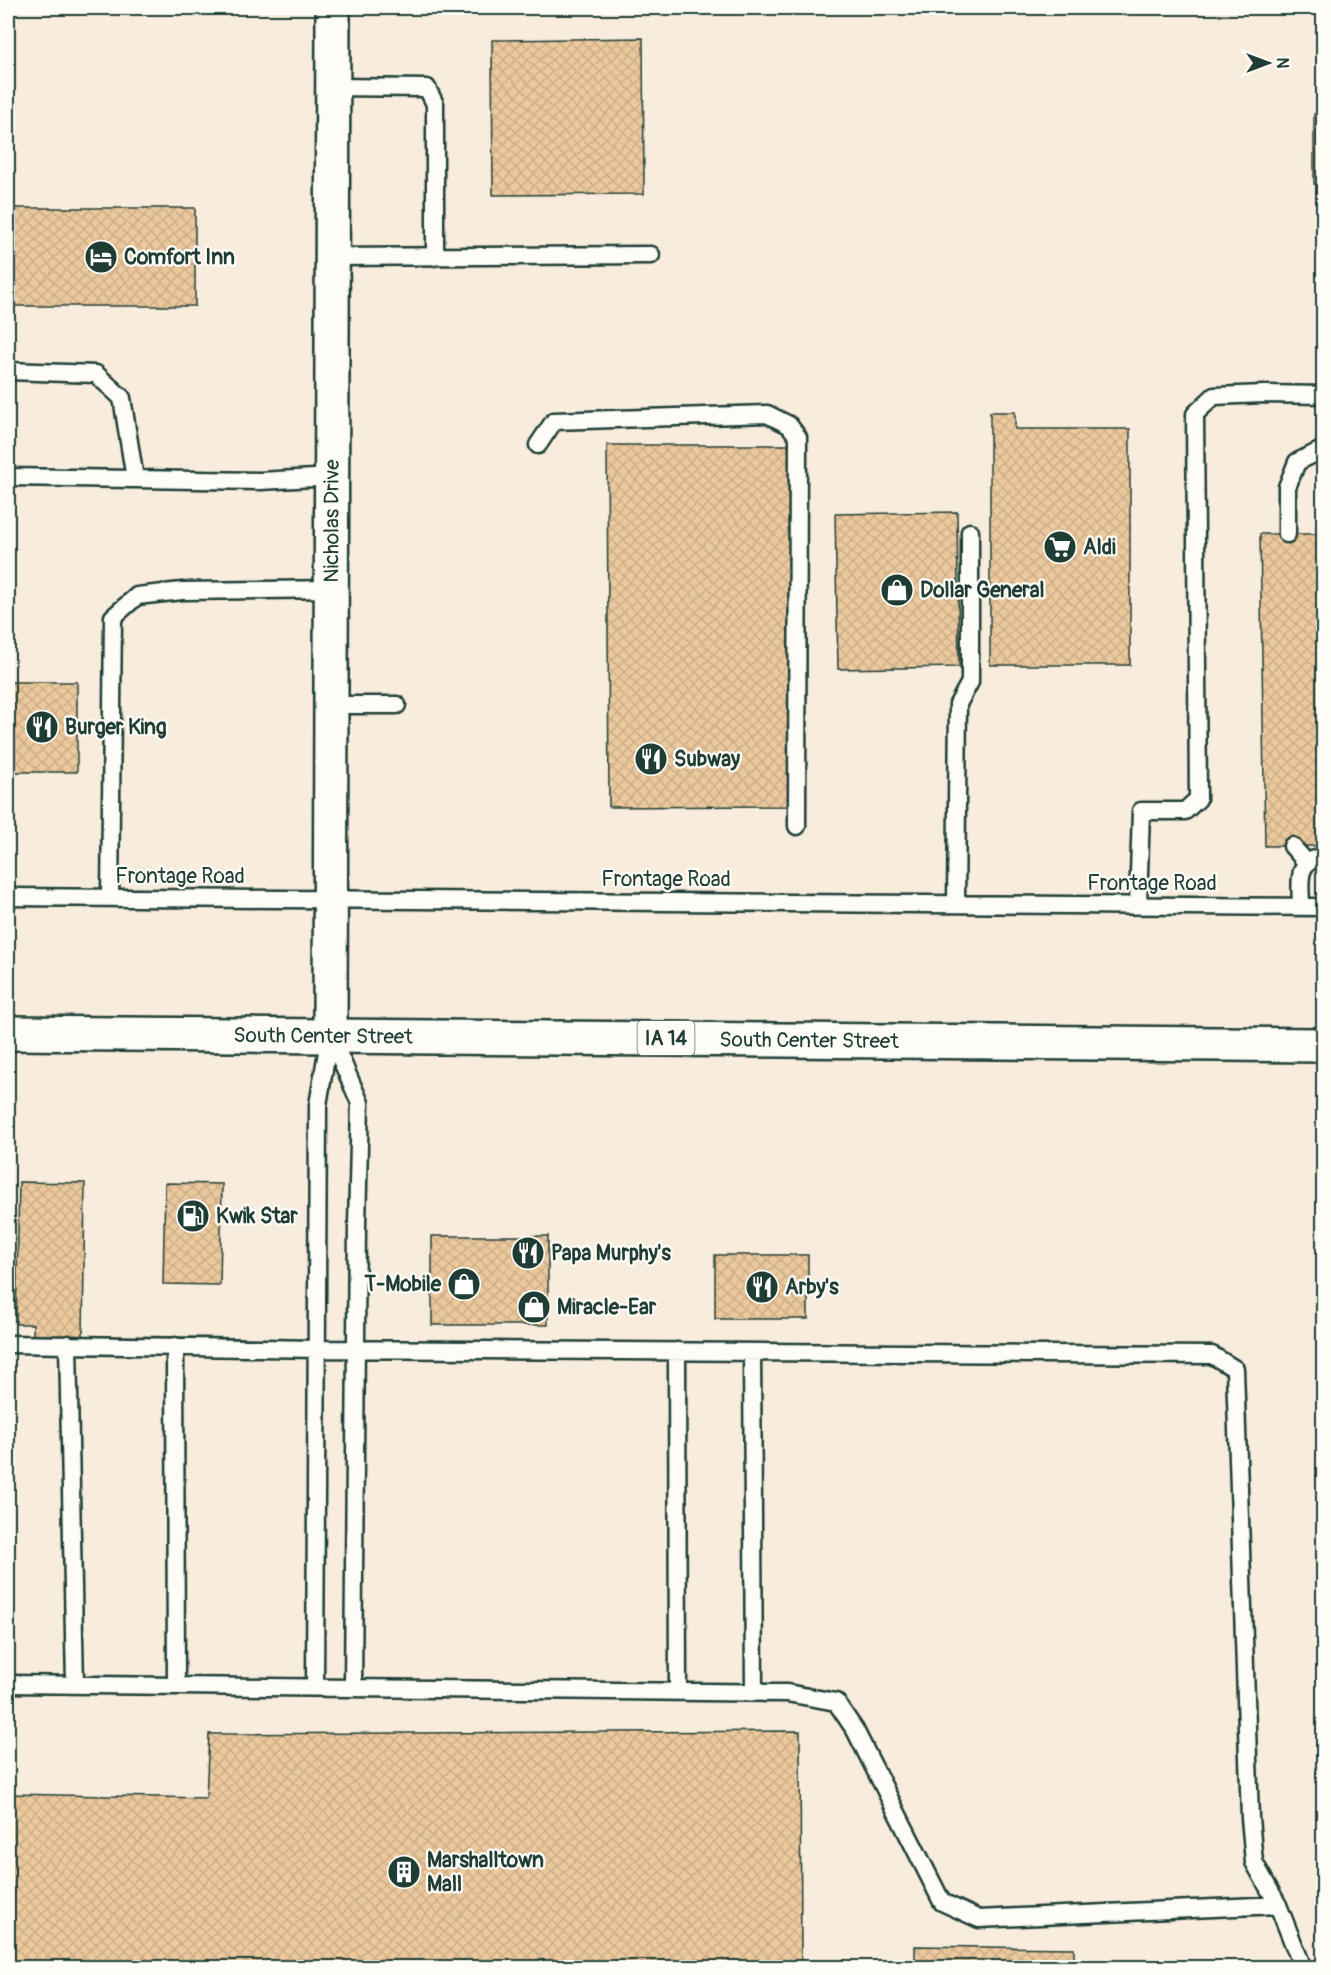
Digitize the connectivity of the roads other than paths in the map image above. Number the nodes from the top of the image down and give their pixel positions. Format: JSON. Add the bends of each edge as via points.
{"nodes":[{"id":1,"x":333,"y":8,"type":"edge"},
{"id":2,"x":333,"y":87,"type":"junction"},
{"id":3,"x":651,"y":255,"type":"dead end"},
{"id":4,"x":333,"y":257,"type":"junction"},
{"id":5,"x":435,"y":257,"type":"junction"},
{"id":6,"x":8,"y":371,"type":"edge"},
{"id":7,"x":1323,"y":395,"type":"edge"},
{"id":8,"x":538,"y":445,"type":"dead end"},
{"id":9,"x":1323,"y":449,"type":"edge"},
{"id":10,"x":8,"y":477,"type":"edge"},
{"id":11,"x":332,"y":477,"type":"junction"},
{"id":12,"x":135,"y":479,"type":"junction"},
{"id":13,"x":970,"y":532,"type":"dead end"},
{"id":14,"x":1287,"y":534,"type":"dead end"},
{"id":15,"x":332,"y":589,"type":"junction"},
{"id":16,"x":332,"y":705,"type":"junction"},
{"id":17,"x":397,"y":705,"type":"dead end"},
{"id":18,"x":797,"y":826,"type":"dead end"},
{"id":19,"x":1292,"y":846,"type":"dead end"},
{"id":20,"x":1323,"y":858,"type":"edge"},
{"id":21,"x":1306,"y":862,"type":"junction"},
{"id":22,"x":8,"y":897,"type":"edge"},
{"id":23,"x":110,"y":898,"type":"junction"},
{"id":24,"x":331,"y":900,"type":"junction"},
{"id":25,"x":956,"y":904,"type":"junction"},
{"id":26,"x":1138,"y":905,"type":"junction"},
{"id":27,"x":1301,"y":906,"type":"junction"},
{"id":28,"x":1323,"y":907,"type":"edge"},
{"id":29,"x":8,"y":1033,"type":"edge"},
{"id":30,"x":330,"y":1035,"type":"junction"},
{"id":31,"x":1323,"y":1045,"type":"edge"},
{"id":32,"x":8,"y":1344,"type":"edge"},
{"id":33,"x":68,"y":1344,"type":"junction"},
{"id":34,"x":174,"y":1346,"type":"junction"},
{"id":35,"x":316,"y":1348,"type":"junction"},
{"id":36,"x":356,"y":1348,"type":"junction"},
{"id":37,"x":677,"y":1351,"type":"junction"},
{"id":38,"x":752,"y":1352,"type":"junction"},
{"id":39,"x":8,"y":1684,"type":"edge"},
{"id":40,"x":176,"y":1685,"type":"junction"},
{"id":41,"x":75,"y":1686,"type":"junction"},
{"id":42,"x":315,"y":1687,"type":"junction"},
{"id":43,"x":353,"y":1687,"type":"junction"},
{"id":44,"x":678,"y":1691,"type":"junction"},
{"id":45,"x":754,"y":1692,"type":"junction"},
{"id":46,"x":1278,"y":1905,"type":"junction"},
{"id":47,"x":1303,"y":1968,"type":"edge"}],
"edges":[{"from":1,"to":2,"type":"main road","name":"Nicholas Drive"},
{"from":2,"to":4,"type":"main road","name":"Nicholas Drive"},
{"from":2,"to":5,"type":"lane","via":[[427,88],[435,104]]},
{"from":3,"to":5,"type":"lane"},
{"from":4,"to":5,"type":"lane"},
{"from":4,"to":11,"type":"main road","name":"Nicholas Drive"},
{"from":6,"to":12,"type":"lane","via":[[96,374],[122,398]]},
{"from":7,"to":26,"type":"lane","via":[[1214,396],[1195,414],[1198,799],[1185,811],[1141,811]]},
{"from":8,"to":18,"type":"lane","via":[[554,421],[767,414],[789,424],[798,437]]},
{"from":9,"to":14,"type":"lane","via":[[1297,462],[1287,487]]},
{"from":10,"to":12,"type":"lane"},
{"from":11,"to":12,"type":"lane"},
{"from":11,"to":15,"type":"main road","name":"Nicholas Drive"},
{"from":13,"to":25,"type":"lane","via":[[970,682],[958,704]]},
{"from":15,"to":16,"type":"main road","name":"Nicholas Drive"},
{"from":15,"to":23,"type":"lane","via":[[182,591],[137,596],[113,617]]},
{"from":16,"to":17,"type":"lane"},
{"from":16,"to":24,"type":"main road","name":"Nicholas Drive"},
{"from":19,"to":21,"type":"lane"},
{"from":20,"to":21,"type":"lane"},
{"from":21,"to":27,"type":"lane","via":[[1301,870]]},
{"from":22,"to":23,"type":"lane","name":"Frontage Road"},
{"from":23,"to":24,"type":"lane","name":"Frontage Road"},
{"from":24,"to":25,"type":"lane","name":"Frontage Road"},
{"from":24,"to":30,"type":"main road","name":"Nicholas Drive"},
{"from":25,"to":26,"type":"lane","name":"Frontage Road"},
{"from":26,"to":27,"type":"lane","name":"Frontage Road"},
{"from":27,"to":28,"type":"lane","name":"Frontage Road"},
{"from":29,"to":30,"type":"main road","name":"South Center Street","number":"IA 14"},
{"from":30,"to":31,"type":"main road","name":"South Center Street","number":"IA 14"},
{"from":30,"to":35,"type":"lane","via":[[318,1105]]},
{"from":30,"to":36,"type":"lane","via":[[360,1102]]},
{"from":32,"to":33,"type":"lane"},
{"from":33,"to":34,"type":"lane"},
{"from":33,"to":41,"type":"lane"},
{"from":34,"to":35,"type":"lane"},
{"from":34,"to":40,"type":"lane"},
{"from":35,"to":36,"type":"lane"},
{"from":35,"to":42,"type":"lane"},
{"from":36,"to":37,"type":"lane"},
{"from":36,"to":43,"type":"lane"},
{"from":37,"to":38,"type":"lane"},
{"from":37,"to":44,"type":"lane"},
{"from":38,"to":45,"type":"lane"},
{"from":38,"to":46,"type":"lane","via":[[1212,1355],[1235,1370],[1254,1862]]},
{"from":39,"to":41,"type":"lane"},
{"from":40,"to":41,"type":"lane"},
{"from":40,"to":42,"type":"lane"},
{"from":42,"to":43,"type":"lane"},
{"from":43,"to":44,"type":"lane"},
{"from":44,"to":45,"type":"lane"},
{"from":45,"to":46,"type":"lane","via":[[787,1693],[836,1702],[855,1730],[942,1902],[979,1919]]},
{"from":46,"to":47,"type":"lane"}]}
